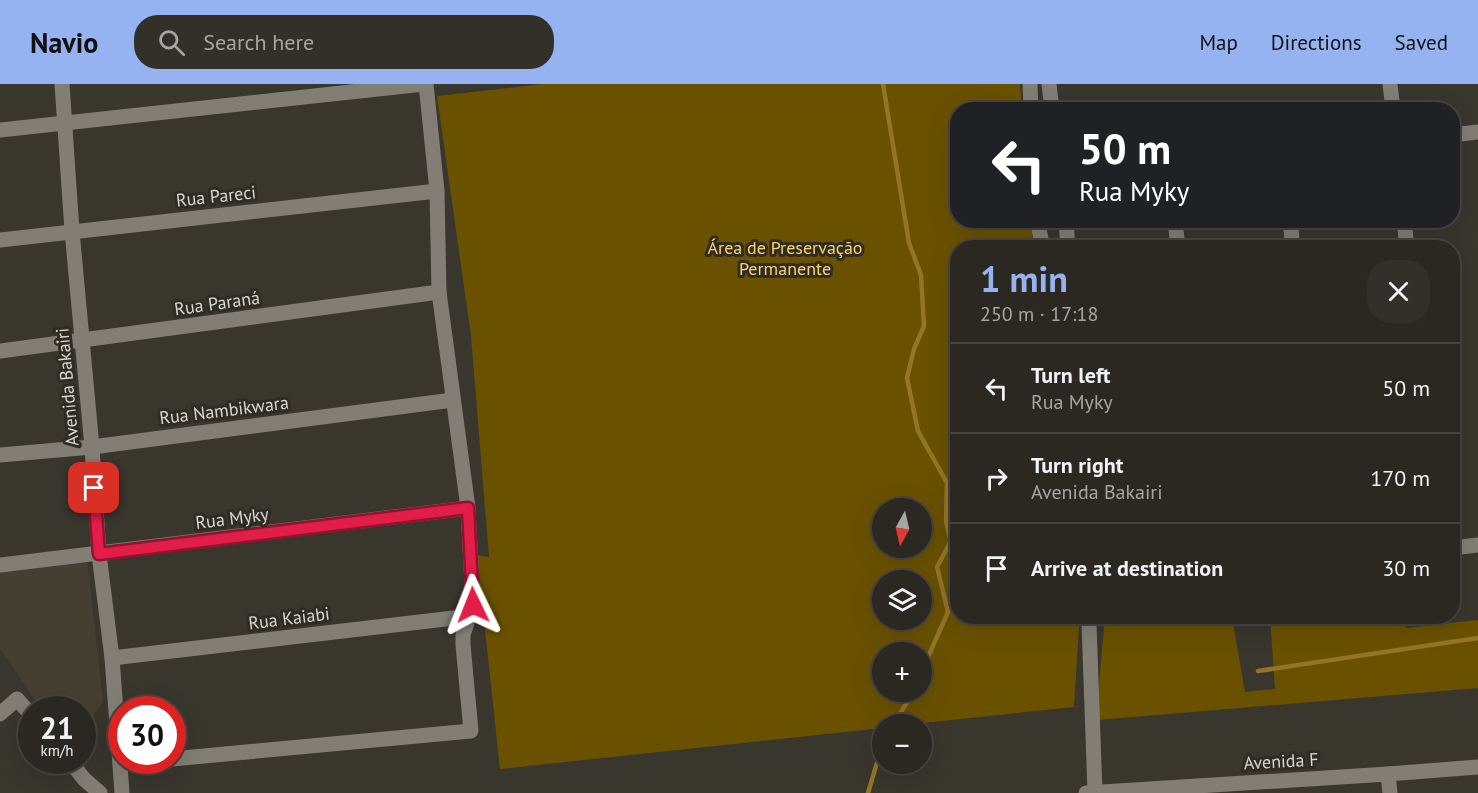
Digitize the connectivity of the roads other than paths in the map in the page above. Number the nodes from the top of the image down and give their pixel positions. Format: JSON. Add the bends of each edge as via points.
{"nodes":[{"id":1,"x":62,"y":84,"type":"edge"},
{"id":2,"x":1030,"y":84,"type":"edge"},
{"id":3,"x":1049,"y":84,"type":"edge"},
{"id":4,"x":1390,"y":84,"type":"edge"},
{"id":5,"x":417,"y":85,"type":"edge"},
{"id":6,"x":1031,"y":102,"type":"edge"},
{"id":7,"x":1051,"y":102,"type":"edge"},
{"id":8,"x":1392,"y":102,"type":"edge"},
{"id":9,"x":66,"y":121,"type":"junction"},
{"id":10,"x":0,"y":130,"type":"edge"},
{"id":11,"x":1478,"y":132,"type":"edge"},
{"id":12,"x":1460,"y":134,"type":"edge"},
{"id":13,"x":437,"y":191,"type":"junction"},
{"id":14,"x":72,"y":231,"type":"junction"},
{"id":15,"x":0,"y":240,"type":"edge"},
{"id":16,"x":439,"y":292,"type":"junction"},
{"id":17,"x":82,"y":341,"type":"junction"},
{"id":18,"x":0,"y":351,"type":"edge"},
{"id":19,"x":453,"y":400,"type":"junction"},
{"id":20,"x":92,"y":447,"type":"junction"},
{"id":21,"x":0,"y":455,"type":"edge"},
{"id":22,"x":468,"y":508,"type":"junction"},
{"id":23,"x":1478,"y":545,"type":"edge"},
{"id":24,"x":1460,"y":547,"type":"edge"},
{"id":25,"x":99,"y":554,"type":"junction"},
{"id":26,"x":0,"y":565,"type":"edge"},
{"id":27,"x":471,"y":616,"type":"junction"},
{"id":28,"x":1088,"y":624,"type":"edge"},
{"id":29,"x":112,"y":658,"type":"junction"},
{"id":30,"x":115,"y":696,"type":"edge"},
{"id":31,"x":18,"y":700,"type":"edge"},
{"id":32,"x":0,"y":714,"type":"edge"},
{"id":33,"x":186,"y":758,"type":"edge"},
{"id":34,"x":1478,"y":767,"type":"edge"},
{"id":35,"x":80,"y":774,"type":"edge"},
{"id":36,"x":121,"y":774,"type":"edge"},
{"id":37,"x":1388,"y":774,"type":"junction"},
{"id":38,"x":100,"y":793,"type":"edge"},
{"id":39,"x":122,"y":793,"type":"edge"},
{"id":40,"x":1090,"y":793,"type":"edge"},
{"id":41,"x":1390,"y":793,"type":"edge"}],
"edges":[{"from":1,"to":9,"type":"street","name":"Avenida Bakairi"},
{"from":2,"to":6,"type":"street"},
{"from":3,"to":7,"type":"street"},
{"from":4,"to":8,"type":"street"},
{"from":5,"to":9,"type":"street"},
{"from":5,"to":13,"type":"street"},
{"from":9,"to":10,"type":"street"},
{"from":9,"to":14,"type":"street","name":"Avenida Bakairi"},
{"from":11,"to":12,"type":"street"},
{"from":13,"to":14,"type":"street","name":"Rua Pareci"},
{"from":13,"to":16,"type":"street"},
{"from":14,"to":15,"type":"street","name":"Rua Pareci"},
{"from":14,"to":17,"type":"street","name":"Avenida Bakairi"},
{"from":16,"to":17,"type":"street","name":"Rua Paraná"},
{"from":16,"to":19,"type":"street"},
{"from":17,"to":18,"type":"street","name":"Rua Paraná"},
{"from":17,"to":20,"type":"street","name":"Avenida Bakairi"},
{"from":19,"to":20,"type":"street","name":"Rua Nambikwara"},
{"from":19,"to":22,"type":"street"},
{"from":20,"to":21,"type":"street","name":"Rua Nambikwara"},
{"from":20,"to":25,"type":"street","name":"Avenida Bakairi"},
{"from":22,"to":25,"type":"street","name":"Rua Myky"},
{"from":22,"to":27,"type":"street"},
{"from":23,"to":24,"type":"street"},
{"from":25,"to":26,"type":"street","name":"Rua Myky"},
{"from":25,"to":29,"type":"street","name":"Avenida Bakairi"},
{"from":27,"to":29,"type":"street","name":"Rua Kaiabi"},
{"from":27,"to":33,"type":"street","via":[[463,645],[471,731]]},
{"from":28,"to":40,"type":"street"},
{"from":29,"to":30,"type":"street","name":"Avenida Bakairi"},
{"from":31,"to":32,"type":"street"},
{"from":34,"to":37,"type":"street","name":"Avenida F"},
{"from":35,"to":38,"type":"street"},
{"from":36,"to":39,"type":"street","name":"Avenida Bakairi"},
{"from":37,"to":40,"type":"street","name":"Avenida F"},
{"from":37,"to":41,"type":"street"}]}
